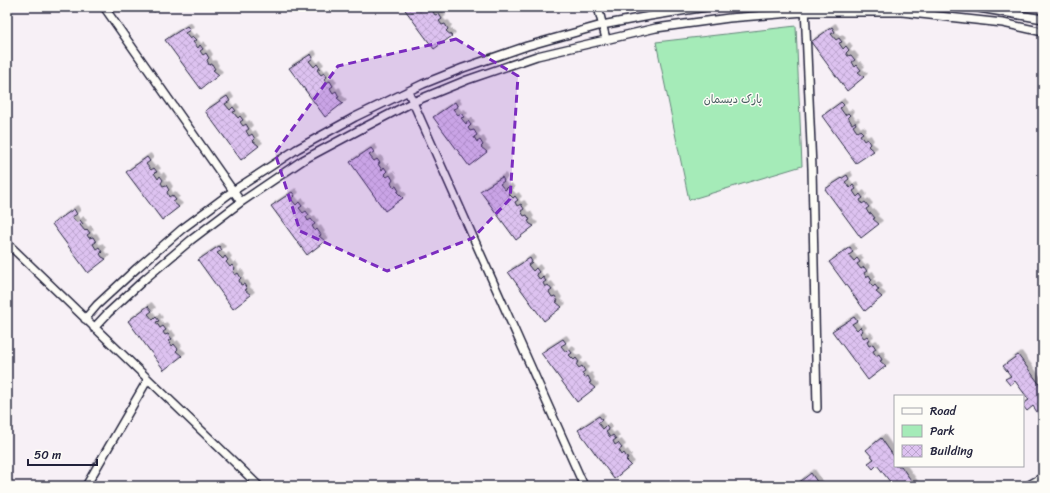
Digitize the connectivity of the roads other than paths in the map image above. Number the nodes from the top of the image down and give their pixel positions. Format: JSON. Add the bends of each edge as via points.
{"nodes":[{"id":1,"x":104,"y":7,"type":"edge"},
{"id":2,"x":598,"y":7,"type":"edge"},
{"id":3,"x":706,"y":7,"type":"edge"},
{"id":4,"x":973,"y":7,"type":"edge"},
{"id":5,"x":805,"y":9,"type":"edge"},
{"id":6,"x":1043,"y":19,"type":"edge"},
{"id":7,"x":602,"y":25,"type":"junction"},
{"id":8,"x":1043,"y":32,"type":"edge"},
{"id":9,"x":606,"y":39,"type":"junction"},
{"id":10,"x":408,"y":91,"type":"junction"},
{"id":11,"x":413,"y":102,"type":"junction"},
{"id":12,"x":233,"y":191,"type":"junction"},
{"id":13,"x":241,"y":202,"type":"junction"},
{"id":14,"x":7,"y":243,"type":"edge"},
{"id":15,"x":85,"y":319,"type":"junction"},
{"id":16,"x":94,"y":328,"type":"junction"},
{"id":17,"x":148,"y":379,"type":"junction"},
{"id":18,"x":817,"y":408,"type":"dead end"},
{"id":19,"x":1043,"y":477,"type":"edge"},
{"id":20,"x":86,"y":486,"type":"edge"},
{"id":21,"x":259,"y":486,"type":"edge"},
{"id":22,"x":584,"y":486,"type":"edge"},
{"id":23,"x":1027,"y":486,"type":"edge"}],
"edges":[{"from":1,"to":12,"type":"street"},
{"from":2,"to":7,"type":"street"},
{"from":3,"to":7,"type":"street"},
{"from":4,"to":6,"type":"street"},
{"from":5,"to":8,"type":"street","via":[[902,12],[1003,23]]},
{"from":5,"to":9,"type":"street","via":[[656,28]]},
{"from":5,"to":18,"type":"street","via":[[812,168]]},
{"from":7,"to":9,"type":"street"},
{"from":7,"to":10,"type":"street","via":[[520,48]]},
{"from":9,"to":11,"type":"street","via":[[537,56]]},
{"from":10,"to":11,"type":"street"},
{"from":10,"to":12,"type":"street","via":[[297,149]]},
{"from":11,"to":13,"type":"street","via":[[303,160]]},
{"from":11,"to":22,"type":"street"},
{"from":12,"to":13,"type":"street"},
{"from":12,"to":15,"type":"street","via":[[137,268]]},
{"from":13,"to":16,"type":"street","via":[[146,278]]},
{"from":14,"to":15,"type":"street"},
{"from":15,"to":16,"type":"street"},
{"from":16,"to":17,"type":"street"},
{"from":17,"to":20,"type":"street"},
{"from":17,"to":21,"type":"street"},
{"from":19,"to":23,"type":"street"}]}
